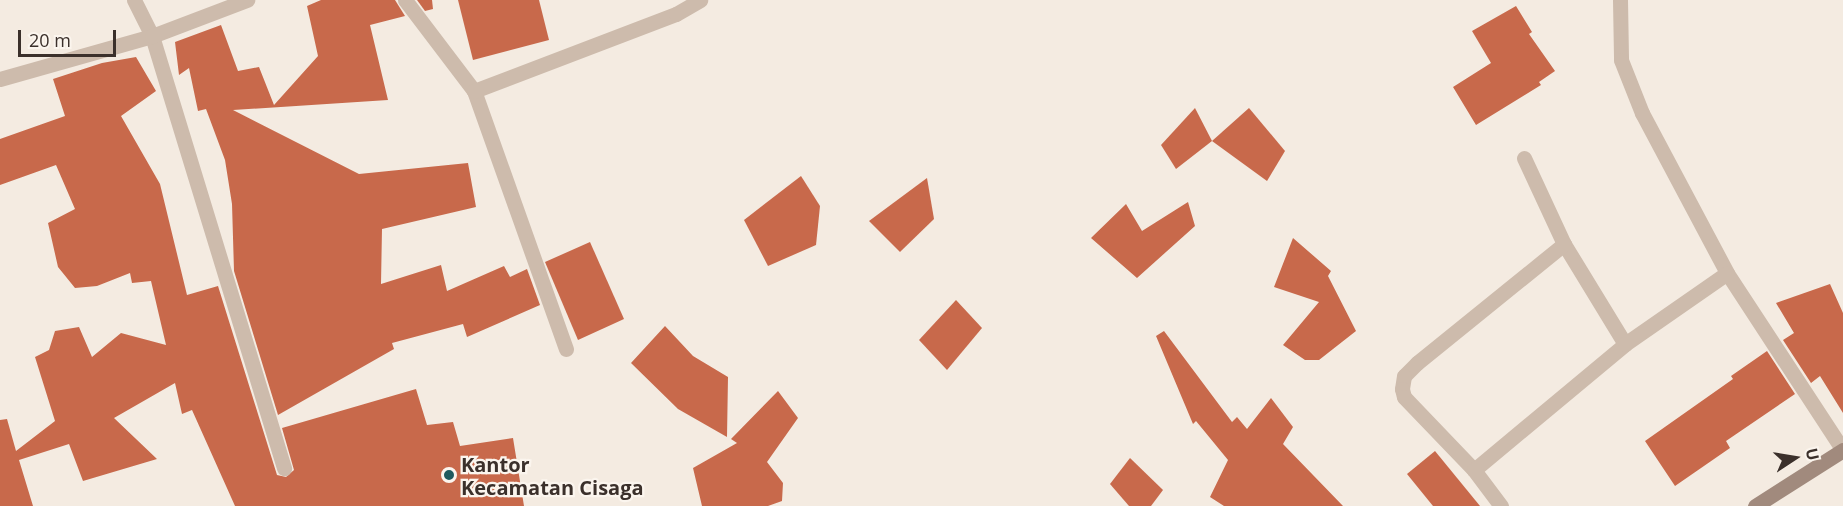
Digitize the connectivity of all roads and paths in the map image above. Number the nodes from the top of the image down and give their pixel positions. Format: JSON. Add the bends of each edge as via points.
{"nodes":[{"id":1,"x":134,"y":0,"type":"edge"},
{"id":2,"x":247,"y":0,"type":"edge"},
{"id":3,"x":405,"y":0,"type":"edge"},
{"id":4,"x":700,"y":0,"type":"edge"},
{"id":5,"x":1620,"y":0,"type":"edge"},
{"id":6,"x":152,"y":36,"type":"junction"},
{"id":7,"x":0,"y":79,"type":"edge"},
{"id":8,"x":474,"y":91,"type":"junction"},
{"id":9,"x":1524,"y":158,"type":"dead end"},
{"id":10,"x":1564,"y":244,"type":"junction"},
{"id":11,"x":1727,"y":273,"type":"junction"},
{"id":12,"x":1625,"y":344,"type":"junction"},
{"id":13,"x":566,"y":349,"type":"dead end"},
{"id":14,"x":1843,"y":450,"type":"edge"},
{"id":15,"x":284,"y":468,"type":"dead end"},
{"id":16,"x":1474,"y":470,"type":"junction"},
{"id":17,"x":1501,"y":506,"type":"edge"},
{"id":18,"x":1755,"y":506,"type":"edge"}],
"edges":[{"from":1,"to":6,"type":"street"},
{"from":2,"to":6,"type":"street"},
{"from":3,"to":8,"type":"street"},
{"from":4,"to":8,"type":"street","via":[[676,14]]},
{"from":5,"to":11,"type":"street","via":[[1621,60],[1642,112]]},
{"from":6,"to":7,"type":"street"},
{"from":6,"to":15,"type":"street"},
{"from":8,"to":13,"type":"street"},
{"from":9,"to":10,"type":"street"},
{"from":10,"to":12,"type":"street"},
{"from":10,"to":16,"type":"street","via":[[1417,363],[1401,382],[1404,398]]},
{"from":11,"to":12,"type":"street"},
{"from":11,"to":14,"type":"street"},
{"from":12,"to":16,"type":"street"},
{"from":14,"to":18,"type":"main road"},
{"from":16,"to":17,"type":"street"}]}
